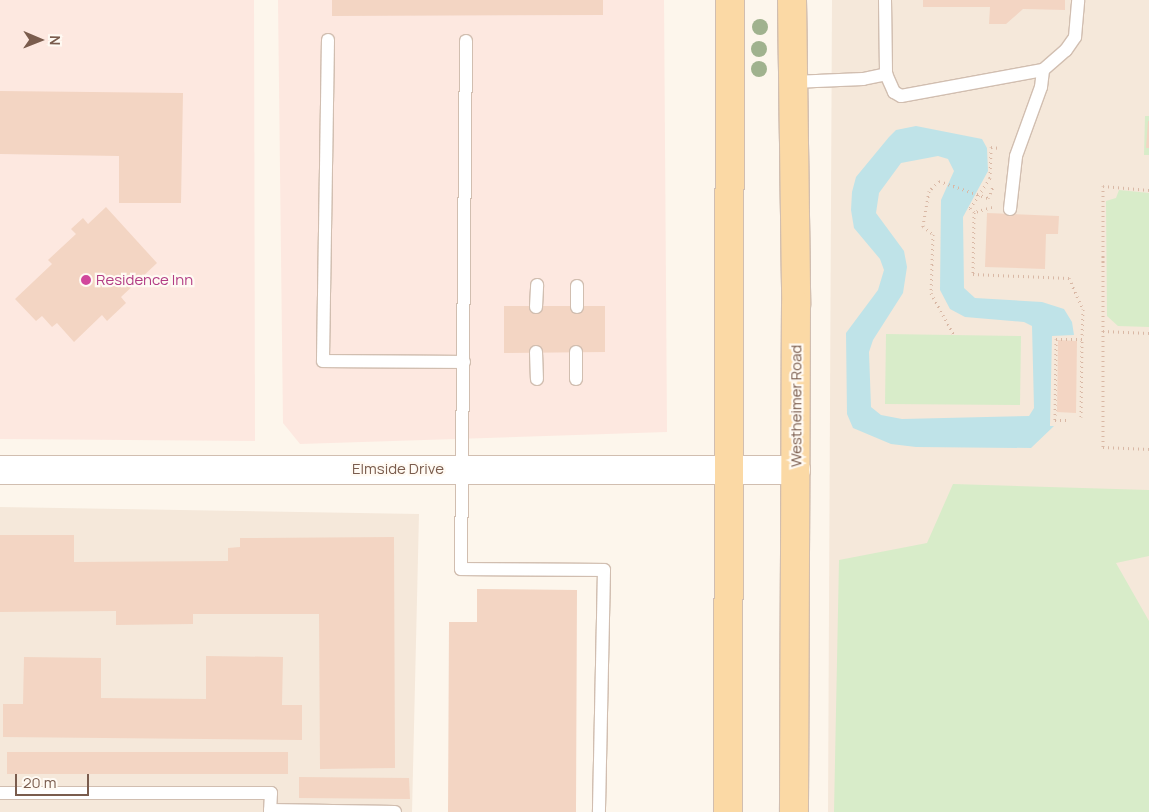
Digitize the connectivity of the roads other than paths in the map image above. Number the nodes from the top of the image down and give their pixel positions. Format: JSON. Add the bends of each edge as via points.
{"nodes":[{"id":1,"x":730,"y":0,"type":"edge"},
{"id":2,"x":792,"y":0,"type":"edge"},
{"id":3,"x":885,"y":0,"type":"edge"},
{"id":4,"x":1078,"y":0,"type":"edge"},
{"id":5,"x":328,"y":40,"type":"dead end"},
{"id":6,"x":466,"y":41,"type":"dead end"},
{"id":7,"x":1043,"y":70,"type":"junction"},
{"id":8,"x":886,"y":74,"type":"junction"},
{"id":9,"x":793,"y":82,"type":"junction"},
{"id":10,"x":1010,"y":209,"type":"dead end"},
{"id":11,"x":537,"y":285,"type":"dead end"},
{"id":12,"x":577,"y":286,"type":"dead end"},
{"id":13,"x":536,"y":307,"type":"dead end"},
{"id":14,"x":577,"y":307,"type":"dead end"},
{"id":15,"x":536,"y":352,"type":"dead end"},
{"id":16,"x":576,"y":352,"type":"dead end"},
{"id":17,"x":464,"y":362,"type":"junction"},
{"id":18,"x":536,"y":379,"type":"dead end"},
{"id":19,"x":576,"y":379,"type":"dead end"},
{"id":20,"x":463,"y":469,"type":"junction"},
{"id":21,"x":731,"y":469,"type":"junction"},
{"id":22,"x":0,"y":470,"type":"edge"},
{"id":23,"x":796,"y":470,"type":"junction"},
{"id":24,"x":0,"y":793,"type":"edge"},
{"id":25,"x":270,"y":811,"type":"edge"},
{"id":26,"x":395,"y":812,"type":"edge"},
{"id":27,"x":599,"y":812,"type":"edge"},
{"id":28,"x":728,"y":812,"type":"edge"},
{"id":29,"x":794,"y":812,"type":"edge"}],
"edges":[{"from":1,"to":21,"type":"main road"},
{"from":2,"to":9,"type":"main road","name":"Westheimer Road"},
{"from":3,"to":8,"type":"lane"},
{"from":4,"to":7,"type":"lane","via":[[1075,37],[1066,50]]},
{"from":5,"to":17,"type":"lane","via":[[324,361]]},
{"from":6,"to":17,"type":"lane"},
{"from":7,"to":8,"type":"lane","via":[[901,96],[894,92]]},
{"from":7,"to":10,"type":"lane","via":[[1041,87],[1016,156]]},
{"from":8,"to":9,"type":"lane","via":[[863,79]]},
{"from":9,"to":23,"type":"main road","name":"Westheimer Road"},
{"from":11,"to":13,"type":"lane"},
{"from":12,"to":14,"type":"lane"},
{"from":15,"to":18,"type":"lane"},
{"from":16,"to":19,"type":"lane"},
{"from":17,"to":20,"type":"lane"},
{"from":20,"to":21,"type":"street","name":"Elmside Drive"},
{"from":20,"to":22,"type":"street","name":"Elmside Drive"},
{"from":20,"to":27,"type":"lane","via":[[461,569],[604,570]]},
{"from":21,"to":23,"type":"street","name":"Elmside Drive"},
{"from":21,"to":28,"type":"main road"},
{"from":23,"to":29,"type":"main road","name":"Westheimer Road"},
{"from":24,"to":25,"type":"lane","via":[[271,793]]},
{"from":25,"to":26,"type":"lane"}]}
